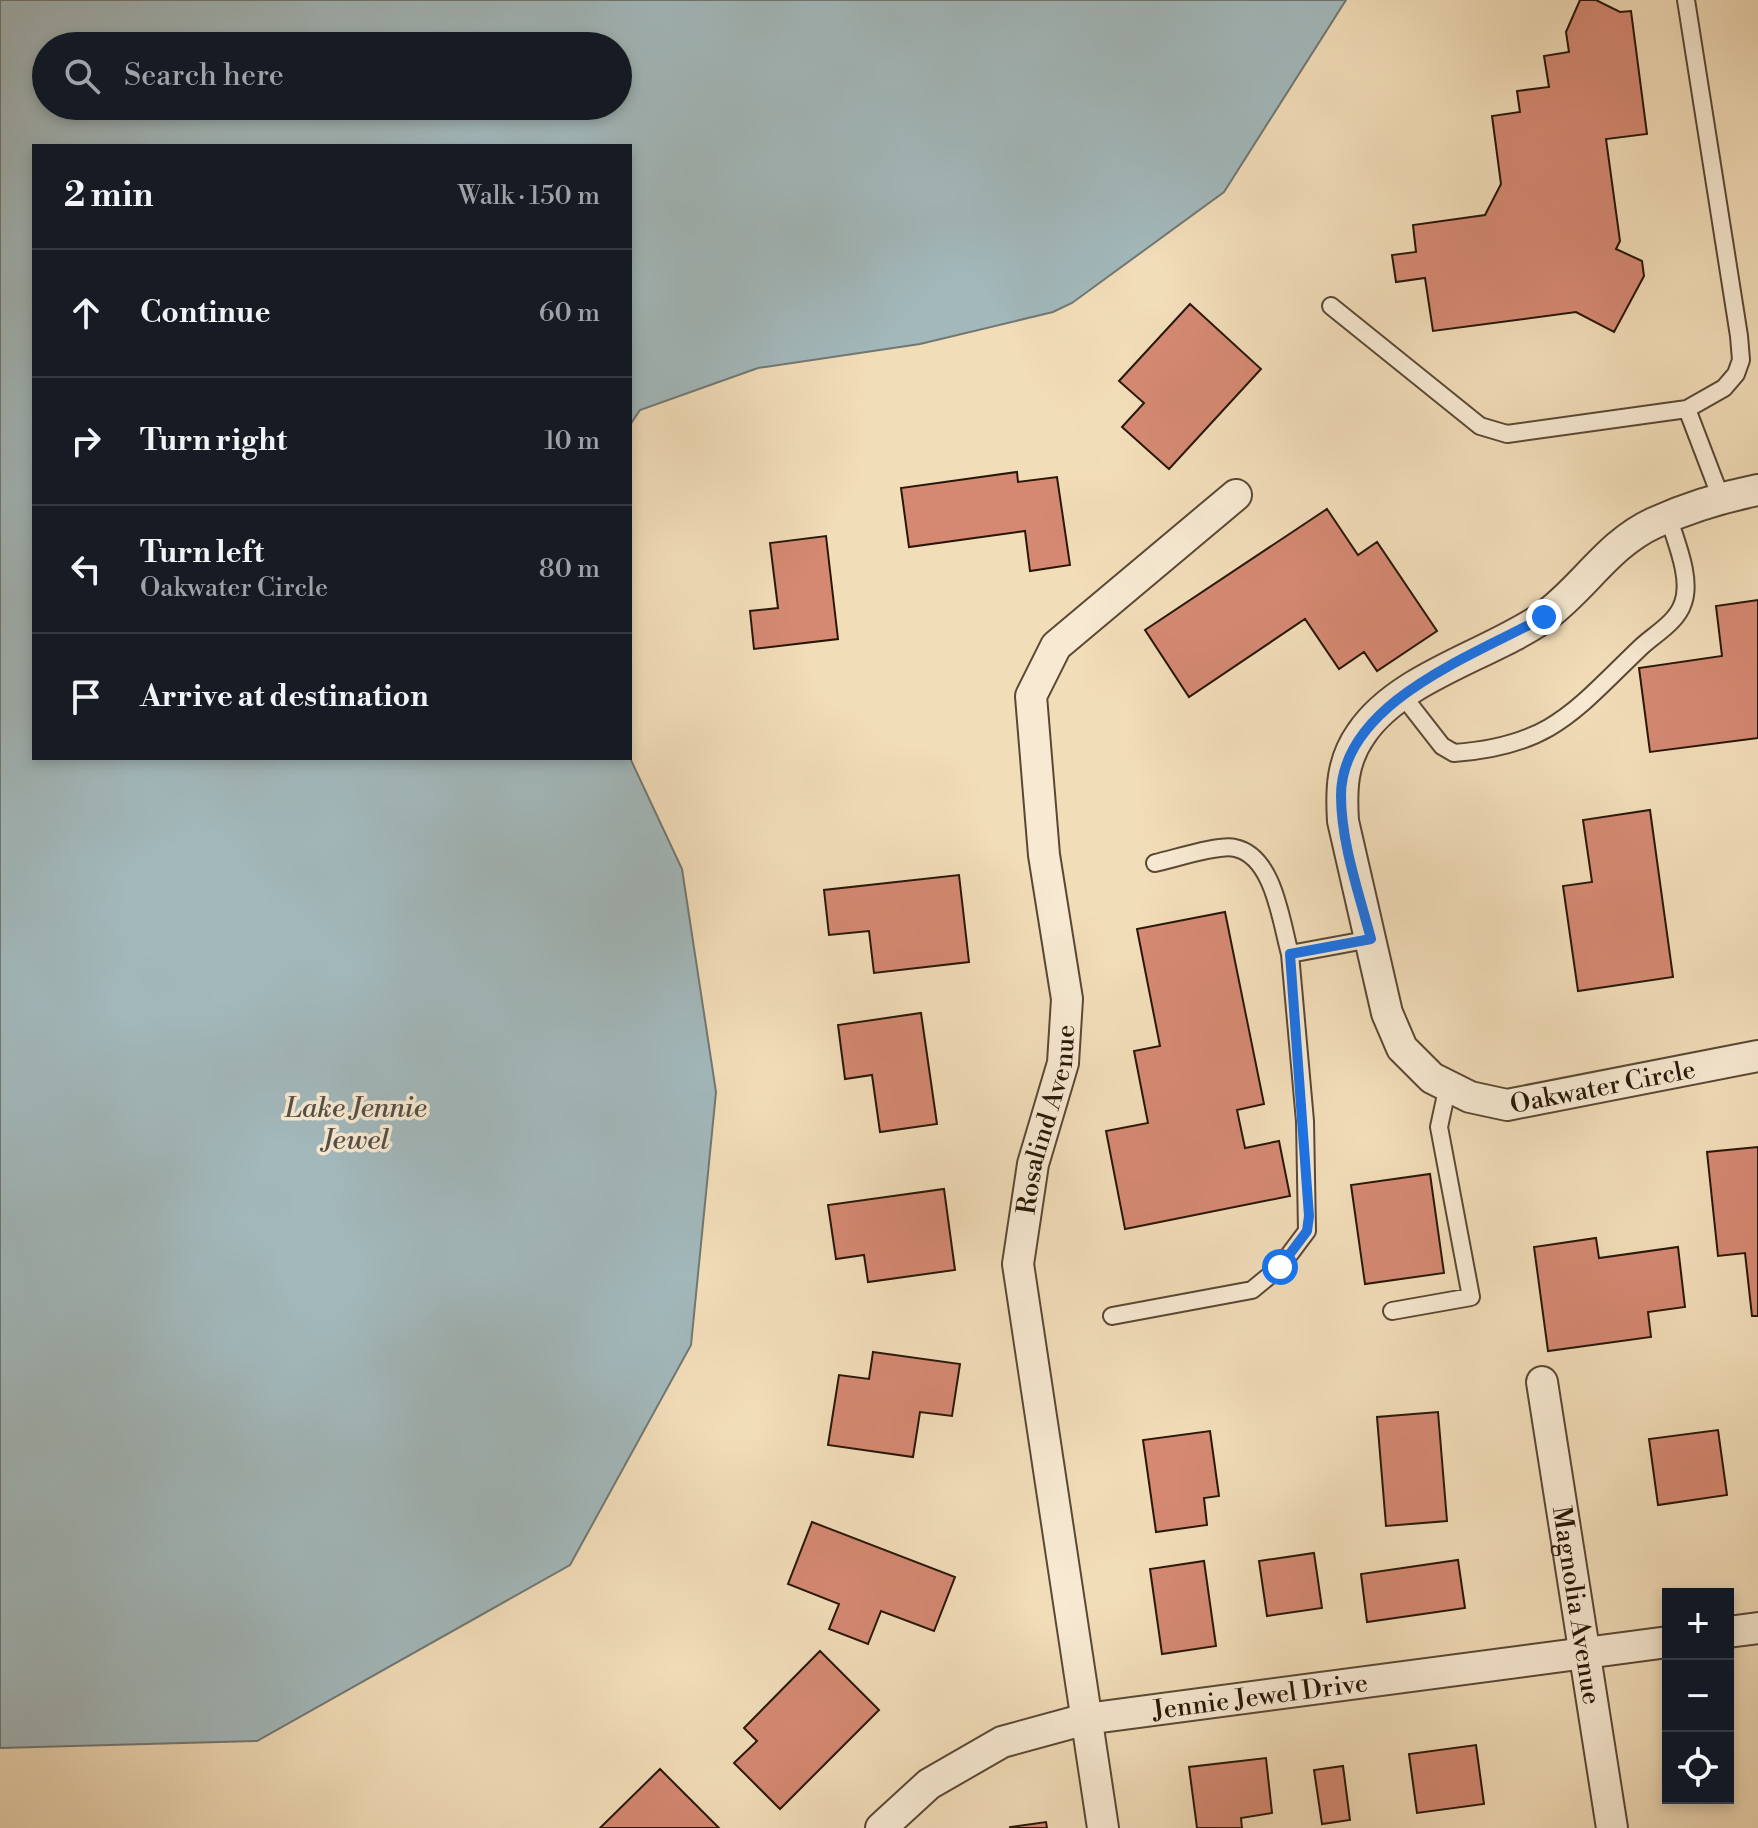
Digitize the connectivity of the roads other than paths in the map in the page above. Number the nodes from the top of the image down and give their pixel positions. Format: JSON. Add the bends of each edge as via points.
{"nodes":[{"id":1,"x":1686,"y":0,"type":"edge"},
{"id":2,"x":1331,"y":306,"type":"dead end"},
{"id":3,"x":1687,"y":409,"type":"junction"},
{"id":4,"x":1758,"y":490,"type":"edge"},
{"id":5,"x":1236,"y":495,"type":"dead end"},
{"id":6,"x":1721,"y":498,"type":"junction"},
{"id":7,"x":1669,"y":519,"type":"junction"},
{"id":8,"x":1403,"y":696,"type":"junction"},
{"id":9,"x":1155,"y":863,"type":"dead end"},
{"id":10,"x":1371,"y":939,"type":"junction"},
{"id":11,"x":1290,"y":954,"type":"junction"},
{"id":12,"x":1758,"y":1056,"type":"edge"},
{"id":13,"x":1448,"y":1085,"type":"junction"},
{"id":14,"x":1392,"y":1311,"type":"dead end"},
{"id":15,"x":1112,"y":1316,"type":"dead end"},
{"id":16,"x":1542,"y":1382,"type":"dead end"},
{"id":17,"x":1758,"y":1628,"type":"edge"},
{"id":18,"x":1734,"y":1631,"type":"edge"},
{"id":19,"x":1662,"y":1643,"type":"edge"},
{"id":20,"x":1586,"y":1655,"type":"junction"},
{"id":21,"x":1086,"y":1719,"type":"junction"},
{"id":22,"x":881,"y":1828,"type":"edge"},
{"id":23,"x":1103,"y":1828,"type":"edge"},
{"id":24,"x":1612,"y":1828,"type":"edge"}],
"edges":[{"from":1,"to":3,"type":"lane","via":[[1741,360],[1724,388]]},
{"from":2,"to":3,"type":"lane","via":[[1480,426],[1495,432]]},
{"from":3,"to":6,"type":"lane"},
{"from":4,"to":6,"type":"street","name":"Oakwater Circle"},
{"from":5,"to":21,"type":"street","name":"Rosalind Avenue","via":[[1056,646],[1031,696],[1044,855],[1067,999],[1063,1063],[1033,1164],[1018,1264]]},
{"from":6,"to":7,"type":"street","name":"Oakwater Circle"},
{"from":7,"to":8,"type":"street","name":"Oakwater Circle","via":[[1612,549],[1544,617]]},
{"from":7,"to":8,"type":"lane","via":[[1684,603],[1670,623],[1549,730],[1524,741],[1454,753],[1442,746]]},
{"from":8,"to":10,"type":"street","name":"Oakwater Circle","via":[[1361,734],[1344,767],[1343,821]]},
{"from":9,"to":11,"type":"lane","via":[[1234,847],[1255,857],[1268,880]]},
{"from":10,"to":11,"type":"lane"},
{"from":10,"to":13,"type":"street","name":"Oakwater Circle","via":[[1387,1013],[1402,1048],[1432,1078]]},
{"from":11,"to":15,"type":"lane","via":[[1305,1121],[1307,1231],[1280,1267],[1252,1290]]},
{"from":12,"to":13,"type":"street","name":"Oakwater Circle","via":[[1507,1105],[1470,1097]]},
{"from":13,"to":14,"type":"lane","via":[[1439,1127],[1471,1297]]},
{"from":16,"to":20,"type":"street","name":"Magnolia Avenue"},
{"from":17,"to":18,"type":"street"},
{"from":19,"to":20,"type":"street","name":"Jennie Jewel Drive"},
{"from":20,"to":21,"type":"street","name":"Jennie Jewel Drive"},
{"from":20,"to":24,"type":"street","name":"Magnolia Avenue"},
{"from":21,"to":22,"type":"street","name":"Jennie Jewel Drive","via":[[1002,1742],[929,1784]]},
{"from":21,"to":23,"type":"street","name":"Rosalind Avenue"}]}
